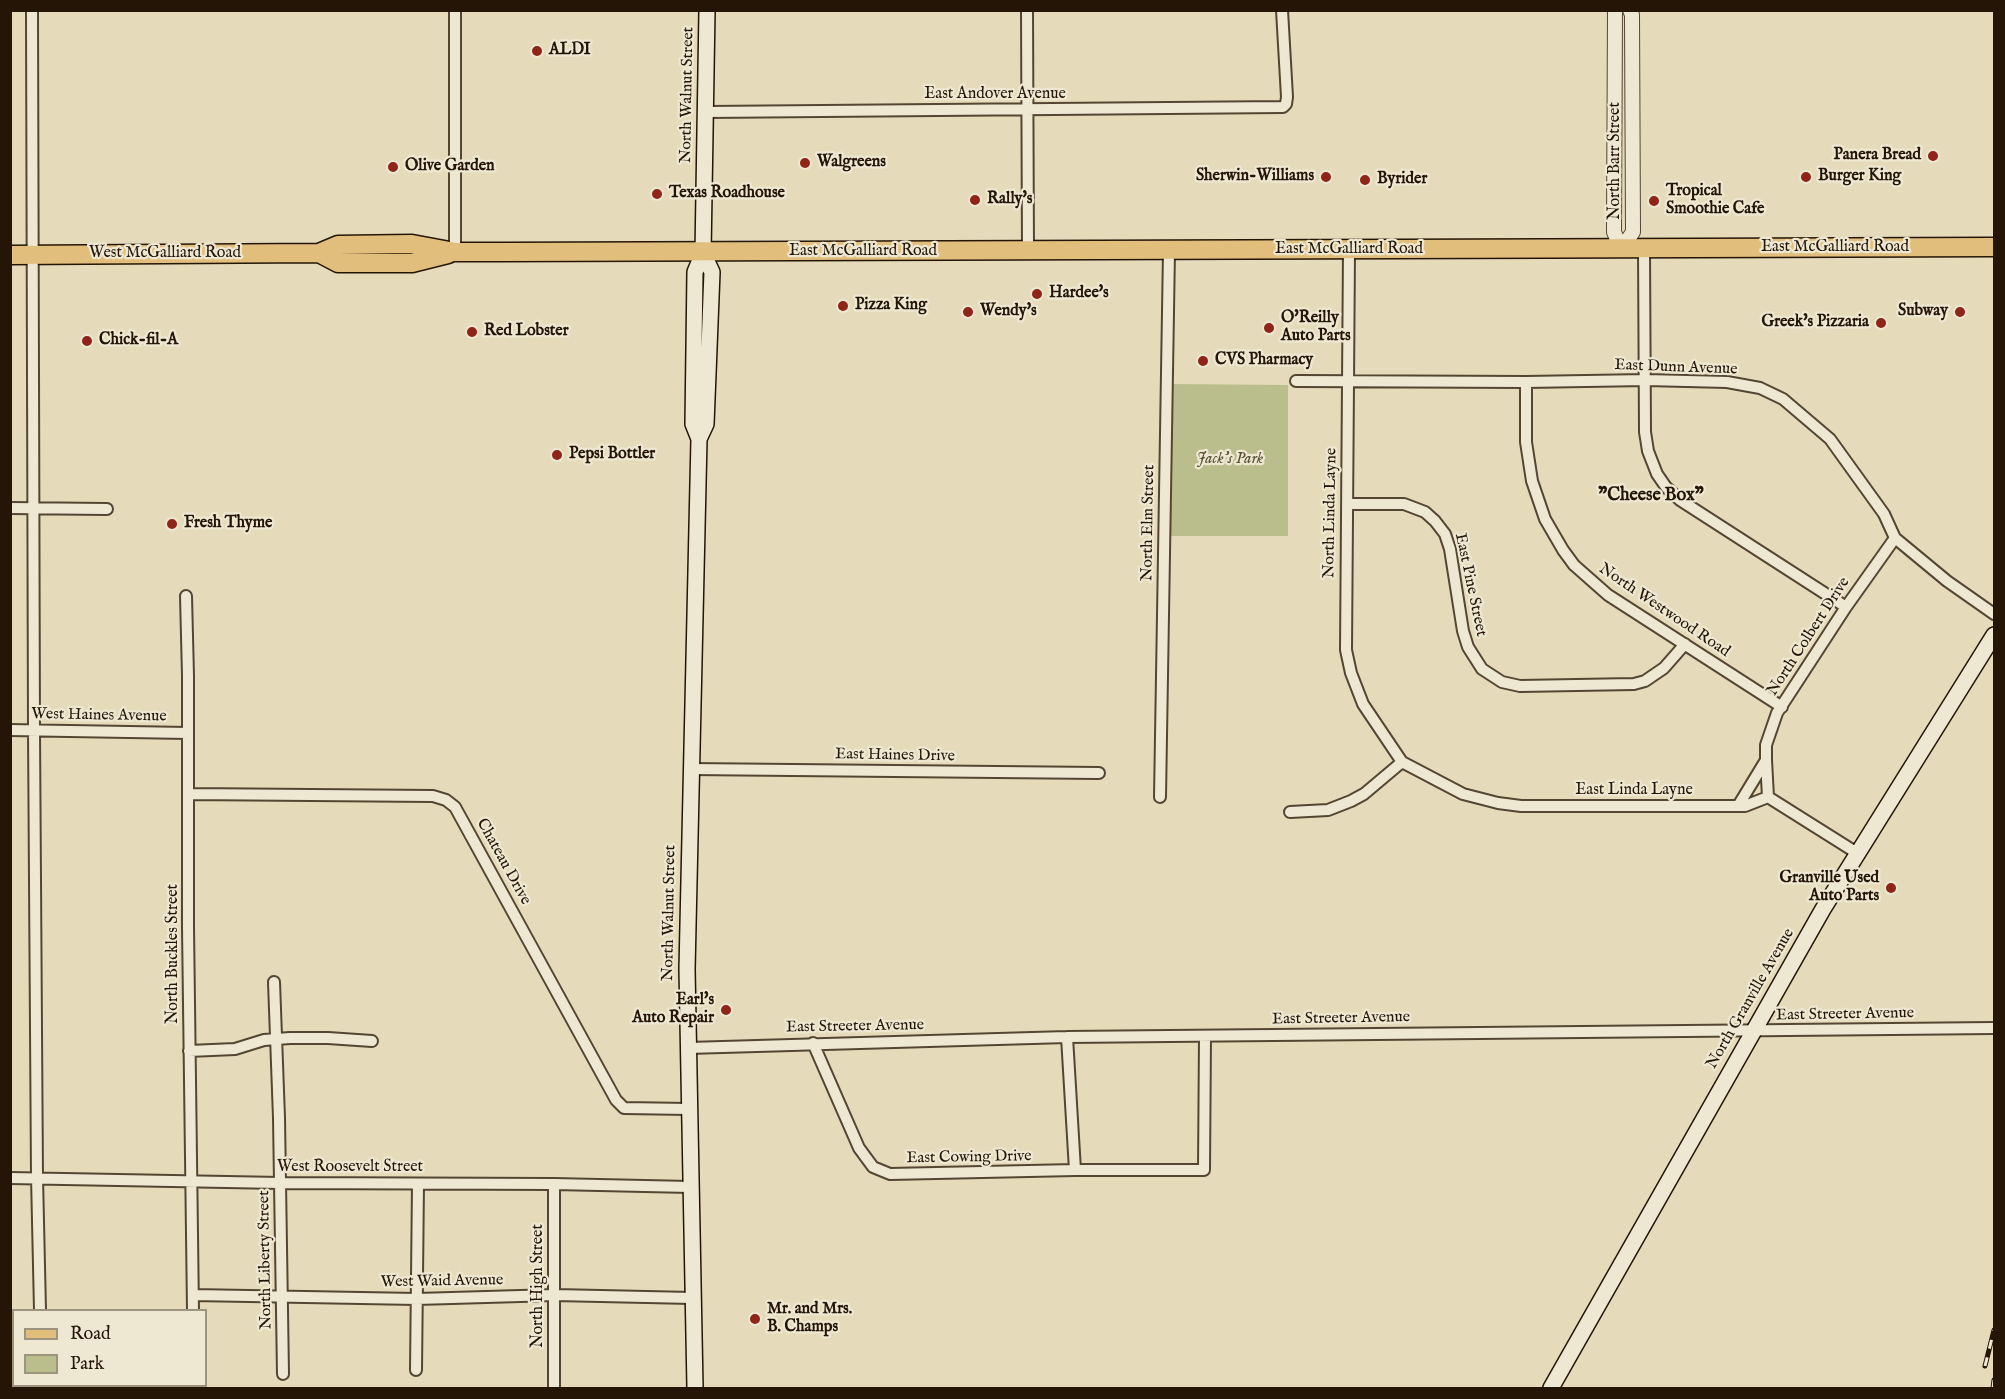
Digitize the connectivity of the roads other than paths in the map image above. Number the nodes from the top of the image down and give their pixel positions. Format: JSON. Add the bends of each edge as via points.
{"nodes":[{"id":1,"x":32,"y":10,"type":"edge"},
{"id":2,"x":455,"y":10,"type":"edge"},
{"id":3,"x":707,"y":10,"type":"edge"},
{"id":4,"x":1027,"y":10,"type":"edge"},
{"id":5,"x":1282,"y":10,"type":"edge"},
{"id":6,"x":1615,"y":10,"type":"edge"},
{"id":7,"x":1630,"y":10,"type":"edge"},
{"id":8,"x":1029,"y":109,"type":"junction"},
{"id":9,"x":707,"y":112,"type":"junction"},
{"id":10,"x":1995,"y":247,"type":"edge"},
{"id":11,"x":1621,"y":249,"type":"junction"},
{"id":12,"x":1644,"y":249,"type":"junction"},
{"id":13,"x":1349,"y":250,"type":"junction"},
{"id":14,"x":1028,"y":251,"type":"junction"},
{"id":15,"x":1169,"y":251,"type":"junction"},
{"id":16,"x":455,"y":252,"type":"junction"},
{"id":17,"x":703,"y":253,"type":"junction"},
{"id":18,"x":10,"y":255,"type":"edge"},
{"id":19,"x":32,"y":255,"type":"junction"},
{"id":20,"x":1646,"y":380,"type":"junction"},
{"id":21,"x":1296,"y":381,"type":"dead end"},
{"id":22,"x":1348,"y":382,"type":"junction"},
{"id":23,"x":1526,"y":382,"type":"junction"},
{"id":24,"x":1347,"y":504,"type":"junction"},
{"id":25,"x":10,"y":508,"type":"edge"},
{"id":26,"x":32,"y":508,"type":"junction"},
{"id":27,"x":107,"y":509,"type":"dead end"},
{"id":28,"x":1895,"y":537,"type":"junction"},
{"id":29,"x":186,"y":597,"type":"dead end"},
{"id":30,"x":1846,"y":607,"type":"junction"},
{"id":31,"x":1995,"y":614,"type":"edge"},
{"id":32,"x":1995,"y":634,"type":"edge"},
{"id":33,"x":1685,"y":645,"type":"junction"},
{"id":34,"x":1782,"y":706,"type":"junction"},
{"id":35,"x":10,"y":730,"type":"edge"},
{"id":36,"x":33,"y":730,"type":"junction"},
{"id":37,"x":188,"y":733,"type":"junction"},
{"id":38,"x":1766,"y":760,"type":"junction"},
{"id":39,"x":1402,"y":762,"type":"junction"},
{"id":40,"x":690,"y":769,"type":"junction"},
{"id":41,"x":1100,"y":773,"type":"dead end"},
{"id":42,"x":189,"y":794,"type":"junction"},
{"id":43,"x":1160,"y":797,"type":"dead end"},
{"id":44,"x":1768,"y":797,"type":"junction"},
{"id":45,"x":1738,"y":806,"type":"junction"},
{"id":46,"x":1290,"y":813,"type":"dead end"},
{"id":47,"x":1857,"y":853,"type":"junction"},
{"id":48,"x":274,"y":982,"type":"dead end"},
{"id":49,"x":1995,"y":1028,"type":"edge"},
{"id":50,"x":1754,"y":1031,"type":"junction"},
{"id":51,"x":1205,"y":1036,"type":"junction"},
{"id":52,"x":1067,"y":1037,"type":"junction"},
{"id":53,"x":275,"y":1039,"type":"junction"},
{"id":54,"x":372,"y":1041,"type":"dead end"},
{"id":55,"x":813,"y":1043,"type":"junction"},
{"id":56,"x":688,"y":1048,"type":"junction"},
{"id":57,"x":189,"y":1051,"type":"junction"},
{"id":58,"x":689,"y":1109,"type":"junction"},
{"id":59,"x":1075,"y":1170,"type":"junction"},
{"id":60,"x":37,"y":1177,"type":"junction"},
{"id":61,"x":10,"y":1178,"type":"edge"},
{"id":62,"x":191,"y":1180,"type":"junction"},
{"id":63,"x":279,"y":1183,"type":"junction"},
{"id":64,"x":418,"y":1184,"type":"junction"},
{"id":65,"x":554,"y":1184,"type":"junction"},
{"id":66,"x":690,"y":1187,"type":"junction"},
{"id":67,"x":193,"y":1295,"type":"junction"},
{"id":68,"x":555,"y":1295,"type":"junction"},
{"id":69,"x":281,"y":1296,"type":"junction"},
{"id":70,"x":692,"y":1298,"type":"junction"},
{"id":71,"x":417,"y":1299,"type":"junction"},
{"id":72,"x":40,"y":1309,"type":"edge"},
{"id":73,"x":193,"y":1309,"type":"edge"},
{"id":74,"x":416,"y":1370,"type":"dead end"},
{"id":75,"x":283,"y":1374,"type":"dead end"},
{"id":76,"x":554,"y":1389,"type":"edge"},
{"id":77,"x":694,"y":1389,"type":"edge"},
{"id":78,"x":1551,"y":1389,"type":"edge"}],
"edges":[{"from":1,"to":19,"type":"street"},
{"from":2,"to":16,"type":"street"},
{"from":3,"to":9,"type":"main road","name":"North Walnut Street"},
{"from":4,"to":8,"type":"street"},
{"from":5,"to":8,"type":"street","name":"East Andover Avenue","via":[[1287,97],[1282,107]]},
{"from":6,"to":11,"type":"street","name":"North Barr Street","via":[[1614,232]]},
{"from":7,"to":11,"type":"street","name":"North Barr Street","via":[[1633,232]]},
{"from":8,"to":9,"type":"street","name":"East Andover Avenue"},
{"from":8,"to":14,"type":"street"},
{"from":9,"to":17,"type":"main road","name":"North Walnut Street"},
{"from":10,"to":12,"type":"main road","name":"East McGalliard Road"},
{"from":11,"to":12,"type":"main road","name":"East McGalliard Road"},
{"from":11,"to":13,"type":"main road","name":"East McGalliard Road"},
{"from":12,"to":20,"type":"street"},
{"from":13,"to":15,"type":"main road","name":"East McGalliard Road"},
{"from":13,"to":22,"type":"street","name":"North Linda Layne"},
{"from":14,"to":15,"type":"main road","name":"East McGalliard Road"},
{"from":14,"to":17,"type":"main road","name":"East McGalliard Road"},
{"from":15,"to":43,"type":"street","name":"North Elm Street"},
{"from":16,"to":17,"type":"main road","name":"West McGalliard Road"},
{"from":16,"to":19,"type":"main road","name":"West McGalliard Road","via":[[411,263],[338,263],[319,253]]},
{"from":17,"to":40,"type":"main road","name":"North Walnut Street","via":[[712,272],[706,424],[699,439]]},
{"from":18,"to":19,"type":"main road","name":"West McGalliard Road"},
{"from":19,"to":26,"type":"street"},
{"from":20,"to":23,"type":"street","name":"East Dunn Avenue"},
{"from":20,"to":28,"type":"street","name":"East Dunn Avenue","via":[[1727,382],[1760,388],[1783,399],[1841,453],[1884,513]]},
{"from":20,"to":30,"type":"street","via":[[1648,451],[1666,487],[1680,500]]},
{"from":21,"to":22,"type":"street","name":"East Dunn Avenue"},
{"from":22,"to":23,"type":"street","name":"East Dunn Avenue"},
{"from":22,"to":24,"type":"street","name":"North Linda Layne"},
{"from":23,"to":33,"type":"street","name":"North Westwood Road","via":[[1526,441],[1532,481],[1556,539],[1574,565],[1599,588]]},
{"from":24,"to":33,"type":"street","name":"East Pine Street","via":[[1404,504],[1425,512],[1435,521],[1450,549],[1468,647],[1482,669],[1502,682],[1520,686],[1634,684],[1664,668]]},
{"from":24,"to":39,"type":"street","name":"North Linda Layne","via":[[1346,650],[1363,704]]},
{"from":25,"to":26,"type":"street"},
{"from":26,"to":27,"type":"street"},
{"from":26,"to":36,"type":"street"},
{"from":28,"to":30,"type":"street","name":"North Colbert Drive"},
{"from":28,"to":31,"type":"street","name":"East Dunn Avenue"},
{"from":29,"to":37,"type":"street","name":"North Buckles Street"},
{"from":30,"to":34,"type":"street","name":"North Colbert Drive"},
{"from":32,"to":47,"type":"main road","name":"North Granville Avenue"},
{"from":33,"to":34,"type":"street","name":"North Westwood Road"},
{"from":34,"to":38,"type":"street","name":"North Colbert Drive","via":[[1769,734]]},
{"from":35,"to":36,"type":"street","name":"West Haines Avenue"},
{"from":36,"to":37,"type":"street","name":"West Haines Avenue"},
{"from":36,"to":60,"type":"street"},
{"from":37,"to":42,"type":"street","name":"North Buckles Street"},
{"from":38,"to":44,"type":"street","name":"North Colbert Drive"},
{"from":38,"to":45,"type":"street","name":"North Colbert Drive"},
{"from":39,"to":45,"type":"street","name":"East Linda Layne","via":[[1463,794],[1498,803]]},
{"from":39,"to":46,"type":"street","via":[[1364,794],[1340,807]]},
{"from":40,"to":41,"type":"street","name":"East Haines Drive"},
{"from":40,"to":56,"type":"main road","name":"North Walnut Street"},
{"from":42,"to":57,"type":"street","name":"North Buckles Street"},
{"from":42,"to":58,"type":"street","name":"Chateau Drive","via":[[433,796],[446,800],[455,807],[615,1100],[624,1108]]},
{"from":44,"to":45,"type":"street","name":"East Linda Layne","via":[[1752,805]]},
{"from":44,"to":47,"type":"street"},
{"from":47,"to":50,"type":"main road","name":"North Granville Avenue"},
{"from":48,"to":53,"type":"street","name":"North Liberty Street"},
{"from":49,"to":50,"type":"street","name":"East Streeter Avenue"},
{"from":50,"to":51,"type":"street","name":"East Streeter Avenue"},
{"from":50,"to":78,"type":"main road","name":"North Granville Avenue"},
{"from":51,"to":52,"type":"street","name":"East Streeter Avenue"},
{"from":51,"to":59,"type":"street","name":"East Cowing Drive","via":[[1204,1170]]},
{"from":52,"to":55,"type":"street","name":"East Streeter Avenue"},
{"from":52,"to":59,"type":"street"},
{"from":53,"to":54,"type":"street"},
{"from":53,"to":57,"type":"street","via":[[235,1049]]},
{"from":53,"to":63,"type":"street","name":"North Liberty Street"},
{"from":55,"to":56,"type":"street","name":"East Streeter Avenue"},
{"from":55,"to":59,"type":"street","name":"East Cowing Drive","via":[[859,1148],[873,1167],[897,1175]]},
{"from":56,"to":58,"type":"main road","name":"North Walnut Street"},
{"from":57,"to":62,"type":"street","name":"North Buckles Street"},
{"from":58,"to":66,"type":"main road","name":"North Walnut Street"},
{"from":60,"to":61,"type":"street","name":"West Roosevelt Street"},
{"from":60,"to":62,"type":"street","name":"West Roosevelt Street"},
{"from":60,"to":72,"type":"street"},
{"from":62,"to":63,"type":"street","name":"West Roosevelt Street"},
{"from":62,"to":67,"type":"street","name":"North Buckles Street"},
{"from":63,"to":64,"type":"street","name":"West Roosevelt Street"},
{"from":63,"to":69,"type":"street","name":"North Liberty Street"},
{"from":64,"to":65,"type":"street","name":"West Roosevelt Street"},
{"from":64,"to":71,"type":"street"},
{"from":65,"to":66,"type":"street","name":"West Roosevelt Street"},
{"from":65,"to":68,"type":"street","name":"North High Street"},
{"from":66,"to":70,"type":"main road","name":"North Walnut Street"},
{"from":67,"to":69,"type":"street","name":"West Waid Avenue"},
{"from":67,"to":73,"type":"street","name":"North Buckles Street"},
{"from":68,"to":70,"type":"street","name":"West Waid Avenue"},
{"from":68,"to":71,"type":"street","name":"West Waid Avenue"},
{"from":68,"to":76,"type":"street","name":"North High Street"},
{"from":69,"to":71,"type":"street","name":"West Waid Avenue"},
{"from":69,"to":75,"type":"street","name":"North Liberty Street"},
{"from":70,"to":77,"type":"main road","name":"North Walnut Street"},
{"from":71,"to":74,"type":"street"}]}
